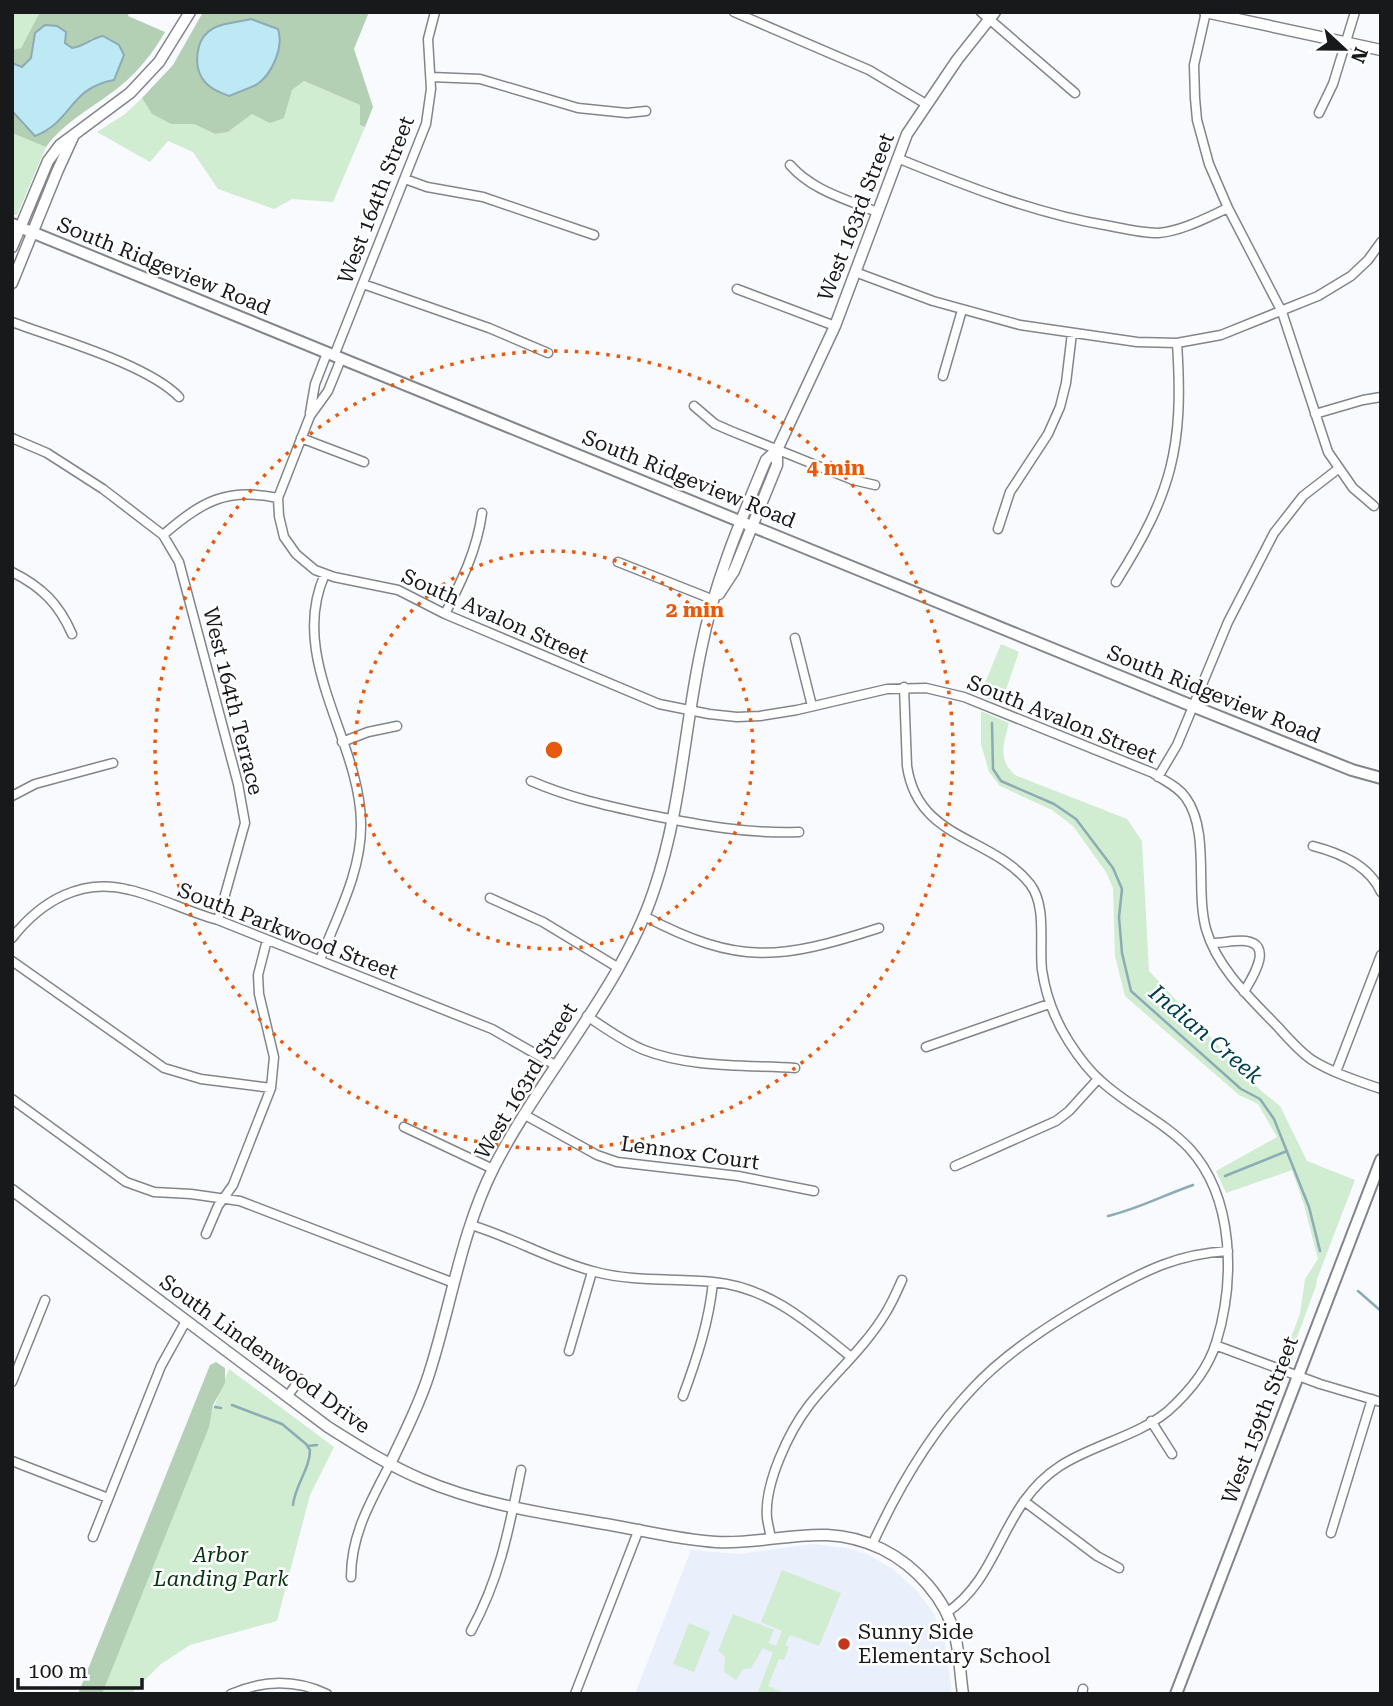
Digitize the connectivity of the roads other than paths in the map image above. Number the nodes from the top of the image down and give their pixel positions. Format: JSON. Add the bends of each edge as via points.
{"nodes":[{"id":1,"x":190,"y":12,"type":"edge"},
{"id":2,"x":435,"y":12,"type":"edge"},
{"id":3,"x":734,"y":12,"type":"edge"},
{"id":4,"x":1205,"y":12,"type":"edge"},
{"id":5,"x":1355,"y":12,"type":"edge"},
{"id":6,"x":988,"y":15,"type":"edge"},
{"id":7,"x":1346,"y":43,"type":"junction"},
{"id":8,"x":1381,"y":50,"type":"edge"},
{"id":9,"x":431,"y":77,"type":"junction"},
{"id":10,"x":1075,"y":93,"type":"dead end"},
{"id":11,"x":926,"y":104,"type":"junction"},
{"id":12,"x":646,"y":111,"type":"dead end"},
{"id":13,"x":1319,"y":113,"type":"dead end"},
{"id":14,"x":73,"y":137,"type":"junction"},
{"id":15,"x":897,"y":158,"type":"junction"},
{"id":16,"x":790,"y":165,"type":"dead end"},
{"id":17,"x":405,"y":179,"type":"junction"},
{"id":18,"x":1228,"y":208,"type":"junction"},
{"id":19,"x":877,"y":212,"type":"junction"},
{"id":20,"x":17,"y":226,"type":"edge"},
{"id":21,"x":34,"y":232,"type":"junction"},
{"id":22,"x":594,"y":235,"type":"dead end"},
{"id":23,"x":1381,"y":242,"type":"edge"},
{"id":24,"x":12,"y":247,"type":"edge"},
{"id":25,"x":855,"y":272,"type":"junction"},
{"id":26,"x":12,"y":284,"type":"edge"},
{"id":27,"x":363,"y":284,"type":"junction"},
{"id":28,"x":737,"y":289,"type":"dead end"},
{"id":29,"x":962,"y":310,"type":"junction"},
{"id":30,"x":1282,"y":312,"type":"junction"},
{"id":31,"x":12,"y":322,"type":"edge"},
{"id":32,"x":835,"y":326,"type":"junction"},
{"id":33,"x":1072,"y":332,"type":"junction"},
{"id":34,"x":1177,"y":343,"type":"junction"},
{"id":35,"x":548,"y":353,"type":"dead end"},
{"id":36,"x":334,"y":356,"type":"junction"},
{"id":37,"x":943,"y":376,"type":"dead end"},
{"id":38,"x":178,"y":397,"type":"dead end"},
{"id":39,"x":1381,"y":397,"type":"edge"},
{"id":40,"x":694,"y":406,"type":"dead end"},
{"id":41,"x":1315,"y":414,"type":"junction"},
{"id":42,"x":310,"y":416,"type":"junction"},
{"id":43,"x":12,"y":438,"type":"edge"},
{"id":44,"x":301,"y":439,"type":"junction"},
{"id":45,"x":777,"y":450,"type":"junction"},
{"id":46,"x":364,"y":462,"type":"dead end"},
{"id":47,"x":1338,"y":469,"type":"junction"},
{"id":48,"x":875,"y":485,"type":"dead end"},
{"id":49,"x":278,"y":498,"type":"junction"},
{"id":50,"x":1374,"y":506,"type":"dead end"},
{"id":51,"x":482,"y":513,"type":"dead end"},
{"id":52,"x":741,"y":521,"type":"junction"},
{"id":53,"x":752,"y":526,"type":"junction"},
{"id":54,"x":998,"y":529,"type":"dead end"},
{"id":55,"x":163,"y":535,"type":"junction"},
{"id":56,"x":618,"y":562,"type":"dead end"},
{"id":57,"x":12,"y":572,"type":"edge"},
{"id":58,"x":325,"y":574,"type":"junction"},
{"id":59,"x":1116,"y":582,"type":"dead end"},
{"id":60,"x":714,"y":600,"type":"junction"},
{"id":61,"x":445,"y":614,"type":"junction"},
{"id":62,"x":72,"y":634,"type":"dead end"},
{"id":63,"x":795,"y":638,"type":"dead end"},
{"id":64,"x":904,"y":687,"type":"junction"},
{"id":65,"x":813,"y":706,"type":"junction"},
{"id":66,"x":1192,"y":707,"type":"junction"},
{"id":67,"x":692,"y":711,"type":"junction"},
{"id":68,"x":397,"y":726,"type":"dead end"},
{"id":69,"x":342,"y":742,"type":"junction"},
{"id":70,"x":113,"y":763,"type":"dead end"},
{"id":71,"x":1352,"y":770,"type":"junction"},
{"id":72,"x":1158,"y":777,"type":"junction"},
{"id":73,"x":1381,"y":778,"type":"edge"},
{"id":74,"x":531,"y":781,"type":"dead end"},
{"id":75,"x":1381,"y":786,"type":"edge"},
{"id":76,"x":12,"y":796,"type":"edge"},
{"id":77,"x":674,"y":820,"type":"junction"},
{"id":78,"x":799,"y":832,"type":"dead end"},
{"id":79,"x":1313,"y":846,"type":"dead end"},
{"id":80,"x":1381,"y":892,"type":"edge"},
{"id":81,"x":490,"y":898,"type":"dead end"},
{"id":82,"x":644,"y":916,"type":"junction"},
{"id":83,"x":218,"y":920,"type":"junction"},
{"id":84,"x":879,"y":928,"type":"dead end"},
{"id":85,"x":12,"y":938,"type":"edge"},
{"id":86,"x":267,"y":940,"type":"junction"},
{"id":87,"x":1212,"y":943,"type":"junction"},
{"id":88,"x":1381,"y":955,"type":"edge"},
{"id":89,"x":320,"y":960,"type":"junction"},
{"id":90,"x":12,"y":961,"type":"edge"},
{"id":91,"x":617,"y":967,"type":"junction"},
{"id":92,"x":1244,"y":992,"type":"junction"},
{"id":93,"x":1049,"y":1004,"type":"junction"},
{"id":94,"x":587,"y":1016,"type":"junction"},
{"id":95,"x":926,"y":1047,"type":"dead end"},
{"id":96,"x":555,"y":1065,"type":"junction"},
{"id":97,"x":795,"y":1068,"type":"dead end"},
{"id":98,"x":1336,"y":1072,"type":"junction"},
{"id":99,"x":1098,"y":1079,"type":"junction"},
{"id":100,"x":271,"y":1088,"type":"junction"},
{"id":101,"x":1381,"y":1090,"type":"edge"},
{"id":102,"x":12,"y":1099,"type":"edge"},
{"id":103,"x":525,"y":1115,"type":"junction"},
{"id":104,"x":404,"y":1127,"type":"dead end"},
{"id":105,"x":1381,"y":1160,"type":"edge"},
{"id":106,"x":955,"y":1166,"type":"dead end"},
{"id":107,"x":493,"y":1169,"type":"junction"},
{"id":108,"x":12,"y":1190,"type":"edge"},
{"id":109,"x":814,"y":1191,"type":"dead end"},
{"id":110,"x":224,"y":1198,"type":"junction"},
{"id":111,"x":471,"y":1225,"type":"junction"},
{"id":112,"x":206,"y":1234,"type":"dead end"},
{"id":113,"x":1228,"y":1251,"type":"junction"},
{"id":114,"x":592,"y":1272,"type":"junction"},
{"id":115,"x":902,"y":1280,"type":"dead end"},
{"id":116,"x":713,"y":1282,"type":"junction"},
{"id":117,"x":454,"y":1283,"type":"junction"},
{"id":118,"x":45,"y":1300,"type":"dead end"},
{"id":119,"x":186,"y":1321,"type":"junction"},
{"id":120,"x":1215,"y":1345,"type":"junction"},
{"id":121,"x":569,"y":1351,"type":"dead end"},
{"id":122,"x":851,"y":1357,"type":"junction"},
{"id":123,"x":1298,"y":1376,"type":"junction"},
{"id":124,"x":300,"y":1379,"type":"dead end"},
{"id":125,"x":12,"y":1382,"type":"edge"},
{"id":126,"x":287,"y":1396,"type":"junction"},
{"id":127,"x":683,"y":1396,"type":"dead end"},
{"id":128,"x":1376,"y":1401,"type":"edge"},
{"id":129,"x":1151,"y":1421,"type":"junction"},
{"id":130,"x":1172,"y":1454,"type":"dead end"},
{"id":131,"x":12,"y":1461,"type":"edge"},
{"id":132,"x":390,"y":1464,"type":"junction"},
{"id":133,"x":521,"y":1470,"type":"dead end"},
{"id":134,"x":108,"y":1498,"type":"junction"},
{"id":135,"x":1024,"y":1501,"type":"junction"},
{"id":136,"x":513,"y":1508,"type":"junction"},
{"id":137,"x":639,"y":1530,"type":"junction"},
{"id":138,"x":1331,"y":1533,"type":"dead end"},
{"id":139,"x":93,"y":1537,"type":"dead end"},
{"id":140,"x":771,"y":1539,"type":"junction"},
{"id":141,"x":873,"y":1545,"type":"junction"},
{"id":142,"x":1119,"y":1568,"type":"dead end"},
{"id":143,"x":351,"y":1577,"type":"dead end"},
{"id":144,"x":946,"y":1613,"type":"junction"},
{"id":145,"x":471,"y":1631,"type":"dead end"},
{"id":146,"x":230,"y":1694,"type":"edge"},
{"id":147,"x":327,"y":1694,"type":"edge"},
{"id":148,"x":575,"y":1694,"type":"edge"},
{"id":149,"x":964,"y":1694,"type":"edge"},
{"id":150,"x":1176,"y":1694,"type":"edge"}],
"edges":[{"from":1,"to":14,"type":"street","via":[[171,46],[146,76]]},
{"from":2,"to":9,"type":"street","name":"West 164th Street","via":[[428,39]]},
{"from":3,"to":11,"type":"street","via":[[869,69]]},
{"from":4,"to":7,"type":"street"},
{"from":4,"to":18,"type":"street","via":[[1194,65],[1197,120]]},
{"from":5,"to":7,"type":"street"},
{"from":6,"to":10,"type":"street"},
{"from":6,"to":11,"type":"street","name":"West 163rd Street"},
{"from":7,"to":8,"type":"street"},
{"from":7,"to":13,"type":"street","via":[[1334,84]]},
{"from":9,"to":12,"type":"street","via":[[480,79],[578,108]]},
{"from":9,"to":17,"type":"street","name":"West 164th Street","via":[[426,124]]},
{"from":11,"to":15,"type":"street","name":"West 163rd Street"},
{"from":14,"to":20,"type":"street","via":[[48,161]]},
{"from":14,"to":21,"type":"street"},
{"from":15,"to":18,"type":"street","via":[[1024,206],[1122,228],[1157,233]]},
{"from":15,"to":19,"type":"street","name":"West 163rd Street"},
{"from":16,"to":19,"type":"street","via":[[818,188]]},
{"from":17,"to":22,"type":"street","via":[[483,197]]},
{"from":17,"to":27,"type":"street","name":"West 164th Street"},
{"from":18,"to":30,"type":"street"},
{"from":19,"to":25,"type":"street","name":"West 163rd Street"},
{"from":20,"to":21,"type":"main road","name":"South Ridgeview Road"},
{"from":20,"to":24,"type":"street"},
{"from":21,"to":26,"type":"street"},
{"from":21,"to":36,"type":"main road","name":"South Ridgeview Road"},
{"from":23,"to":30,"type":"street","via":[[1343,283]]},
{"from":25,"to":29,"type":"street"},
{"from":25,"to":32,"type":"street","name":"West 163rd Street"},
{"from":27,"to":35,"type":"street"},
{"from":27,"to":36,"type":"street","name":"West 164th Street"},
{"from":28,"to":32,"type":"street"},
{"from":29,"to":33,"type":"street"},
{"from":29,"to":37,"type":"street"},
{"from":30,"to":34,"type":"street","via":[[1220,335]]},
{"from":30,"to":41,"type":"street"},
{"from":31,"to":38,"type":"street","via":[[110,358],[167,384]]},
{"from":32,"to":45,"type":"street","name":"West 163rd Street"},
{"from":33,"to":34,"type":"street"},
{"from":33,"to":54,"type":"street","via":[[1060,407],[1014,486]]},
{"from":34,"to":59,"type":"street","via":[[1180,417],[1172,464],[1147,531]]},
{"from":36,"to":42,"type":"street","name":"West 164th Street","via":[[315,384]]},
{"from":36,"to":42,"type":"street","name":"West 164th Street","via":[[328,391]]},
{"from":36,"to":52,"type":"main road","name":"South Ridgeview Road"},
{"from":39,"to":41,"type":"street"},
{"from":40,"to":45,"type":"street","via":[[715,424]]},
{"from":41,"to":47,"type":"street"},
{"from":42,"to":44,"type":"street","name":"West 164th Street"},
{"from":43,"to":55,"type":"street","via":[[47,453]]},
{"from":44,"to":46,"type":"street"},
{"from":44,"to":49,"type":"street","name":"West 164th Street"},
{"from":45,"to":48,"type":"street"},
{"from":45,"to":52,"type":"street","name":"West 163rd Street","via":[[766,460]]},
{"from":45,"to":53,"type":"street","name":"West 163rd Street","via":[[777,465]]},
{"from":47,"to":50,"type":"street"},
{"from":47,"to":66,"type":"street","via":[[1303,496],[1274,533],[1228,622]]},
{"from":49,"to":55,"type":"street","via":[[244,495],[214,500]]},
{"from":49,"to":58,"type":"street","via":[[290,546],[305,563]]},
{"from":51,"to":61,"type":"street","via":[[473,556]]},
{"from":52,"to":53,"type":"main road","name":"South Ridgeview Road"},
{"from":52,"to":60,"type":"street","name":"West 163rd Street"},
{"from":53,"to":60,"type":"street","name":"West 163rd Street","via":[[734,571]]},
{"from":53,"to":66,"type":"main road","name":"South Ridgeview Road"},
{"from":55,"to":83,"type":"street","name":"West 164th Terrace","via":[[179,562],[245,823]]},
{"from":56,"to":60,"type":"street"},
{"from":57,"to":62,"type":"street","via":[[42,591],[62,612]]},
{"from":58,"to":61,"type":"street","name":"South Avalon Street","via":[[398,590]]},
{"from":58,"to":69,"type":"street","via":[[314,624],[322,677]]},
{"from":60,"to":67,"type":"street","name":"West 163rd Street","via":[[700,652]]},
{"from":61,"to":67,"type":"street","name":"South Avalon Street","via":[[645,700]]},
{"from":63,"to":65,"type":"street"},
{"from":64,"to":65,"type":"street","name":"South Avalon Street"},
{"from":64,"to":72,"type":"street","name":"South Avalon Street","via":[[964,697]]},
{"from":64,"to":93,"type":"street","via":[[912,788],[931,817],[1016,871],[1033,888]]},
{"from":65,"to":67,"type":"street","name":"South Avalon Street","via":[[737,717]]},
{"from":66,"to":71,"type":"main road","name":"South Ridgeview Road"},
{"from":66,"to":72,"type":"street","via":[[1177,746]]},
{"from":67,"to":77,"type":"street","name":"West 163rd Street"},
{"from":68,"to":69,"type":"street"},
{"from":69,"to":89,"type":"street","via":[[358,791],[361,839],[352,880]]},
{"from":70,"to":76,"type":"street","via":[[35,784]]},
{"from":71,"to":73,"type":"main road","name":"South Ridgeview Road"},
{"from":71,"to":75,"type":"main road","name":"South Ridgeview Road"},
{"from":72,"to":87,"type":"street","name":"South Avalon Street","via":[[1186,798],[1195,816],[1200,898]]},
{"from":74,"to":77,"type":"street","via":[[585,802]]},
{"from":77,"to":78,"type":"street","via":[[750,832]]},
{"from":77,"to":82,"type":"street","name":"West 163rd Street"},
{"from":79,"to":80,"type":"street","via":[[1362,868]]},
{"from":81,"to":91,"type":"street","via":[[543,922]]},
{"from":82,"to":84,"type":"street","via":[[673,932],[734,952],[775,954],[809,949]]},
{"from":82,"to":91,"type":"street","name":"West 163rd Street"},
{"from":83,"to":85,"type":"street","name":"South Parkwood Street","via":[[104,885],[58,897],[38,909]]},
{"from":83,"to":86,"type":"street","name":"South Parkwood Street"},
{"from":86,"to":89,"type":"street","name":"South Parkwood Street"},
{"from":86,"to":100,"type":"street","via":[[258,975],[274,1057]]},
{"from":87,"to":92,"type":"street","name":"South Avalon Street"},
{"from":87,"to":92,"type":"street","via":[[1242,941],[1259,947],[1260,959]]},
{"from":88,"to":98,"type":"street"},
{"from":89,"to":96,"type":"street","name":"South Parkwood Street","via":[[492,1029]]},
{"from":90,"to":100,"type":"street","via":[[164,1068],[201,1079]]},
{"from":91,"to":94,"type":"street","name":"West 163rd Street"},
{"from":92,"to":98,"type":"street","name":"South Avalon Street","via":[[1296,1046]]},
{"from":93,"to":95,"type":"street"},
{"from":93,"to":99,"type":"street","via":[[1071,1045]]},
{"from":94,"to":96,"type":"street","name":"West 163rd Street"},
{"from":94,"to":97,"type":"street","via":[[655,1054]]},
{"from":96,"to":103,"type":"street","name":"West 163rd Street"},
{"from":98,"to":101,"type":"street","name":"South Avalon Street"},
{"from":99,"to":106,"type":"street","via":[[1056,1121]]},
{"from":99,"to":113,"type":"street","via":[[1176,1136],[1198,1160],[1223,1214]]},
{"from":100,"to":110,"type":"street"},
{"from":102,"to":110,"type":"street","via":[[126,1182],[154,1192]]},
{"from":103,"to":107,"type":"street","name":"West 163rd Street"},
{"from":103,"to":109,"type":"street","name":"Lennox Court","via":[[617,1162],[719,1173]]},
{"from":104,"to":107,"type":"street"},
{"from":105,"to":123,"type":"main road","name":"West 159th Street"},
{"from":107,"to":111,"type":"street","name":"West 163rd Street"},
{"from":108,"to":119,"type":"street","name":"South Lindenwood Drive"},
{"from":110,"to":112,"type":"street"},
{"from":110,"to":117,"type":"street"},
{"from":111,"to":114,"type":"street"},
{"from":111,"to":117,"type":"street","name":"West 163rd Street"},
{"from":113,"to":120,"type":"street"},
{"from":113,"to":141,"type":"street","via":[[1165,1262],[1028,1340],[974,1387],[930,1442],[891,1503]]},
{"from":114,"to":116,"type":"street"},
{"from":114,"to":121,"type":"street"},
{"from":115,"to":122,"type":"street","via":[[885,1314]]},
{"from":116,"to":122,"type":"street","via":[[744,1287],[772,1299]]},
{"from":116,"to":127,"type":"street","via":[[700,1349]]},
{"from":117,"to":132,"type":"street","name":"West 163rd Street","via":[[420,1401]]},
{"from":118,"to":125,"type":"street"},
{"from":119,"to":126,"type":"street","name":"South Lindenwood Drive"},
{"from":119,"to":134,"type":"street","via":[[161,1366]]},
{"from":120,"to":123,"type":"street"},
{"from":120,"to":129,"type":"street","via":[[1183,1396]]},
{"from":122,"to":140,"type":"street","via":[[809,1406],[777,1467],[767,1516]]},
{"from":123,"to":128,"type":"street"},
{"from":123,"to":150,"type":"main road","name":"West 159th Street"},
{"from":124,"to":126,"type":"street"},
{"from":126,"to":132,"type":"street","name":"South Lindenwood Drive"},
{"from":128,"to":138,"type":"street"},
{"from":129,"to":130,"type":"street"},
{"from":129,"to":135,"type":"street","via":[[1060,1466]]},
{"from":131,"to":134,"type":"street"},
{"from":132,"to":136,"type":"street","name":"South Lindenwood Drive","via":[[420,1479]]},
{"from":132,"to":143,"type":"street","name":"West 163rd Street","via":[[356,1534]]},
{"from":133,"to":136,"type":"street"},
{"from":134,"to":139,"type":"street"},
{"from":135,"to":142,"type":"street"},
{"from":135,"to":144,"type":"street","via":[[977,1585]]},
{"from":136,"to":137,"type":"street","name":"South Lindenwood Drive"},
{"from":136,"to":145,"type":"street","via":[[497,1575]]},
{"from":137,"to":140,"type":"street","name":"South Lindenwood Drive","via":[[714,1542]]},
{"from":137,"to":148,"type":"street"},
{"from":140,"to":141,"type":"street","name":"South Lindenwood Drive","via":[[828,1534]]},
{"from":141,"to":144,"type":"street","name":"South Lindenwood Drive","via":[[911,1567]]},
{"from":144,"to":149,"type":"street","name":"South Lindenwood Drive","via":[[955,1633]]},
{"from":146,"to":147,"type":"street","via":[[282,1682]]}]}
